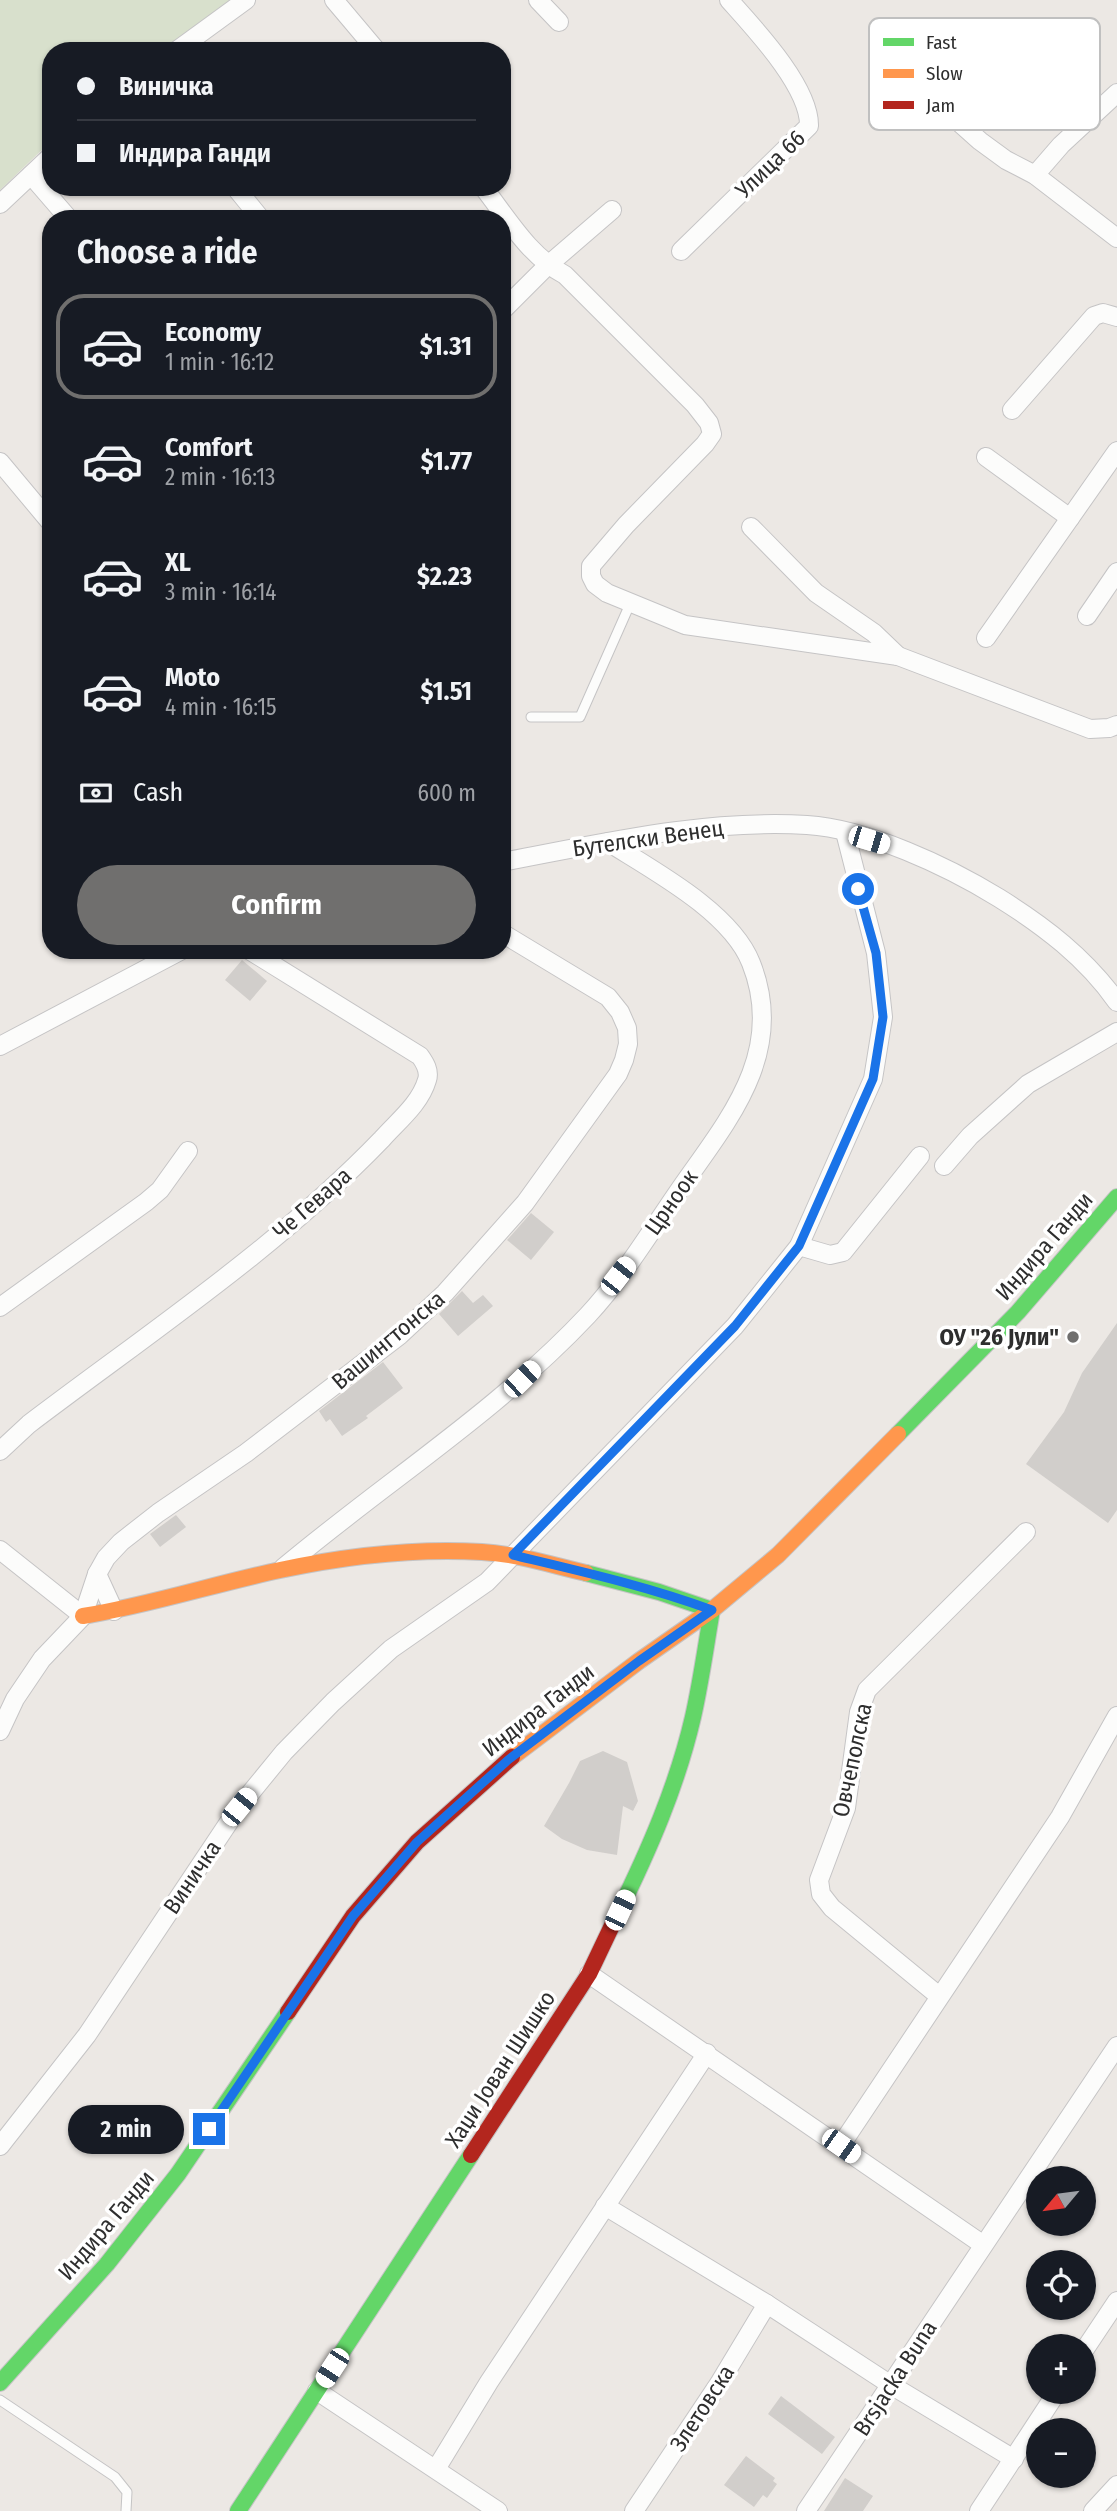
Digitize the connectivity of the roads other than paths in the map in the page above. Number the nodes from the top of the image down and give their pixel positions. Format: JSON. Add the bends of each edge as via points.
{"nodes":[{"id":1,"x":246,"y":0,"type":"edge"},
{"id":2,"x":334,"y":0,"type":"edge"},
{"id":3,"x":538,"y":0,"type":"edge"},
{"id":4,"x":729,"y":0,"type":"edge"},
{"id":5,"x":559,"y":22,"type":"dead end"},
{"id":6,"x":188,"y":42,"type":"edge"},
{"id":7,"x":369,"y":42,"type":"edge"},
{"id":8,"x":1117,"y":93,"type":"edge"},
{"id":9,"x":1100,"y":109,"type":"edge"},
{"id":10,"x":968,"y":130,"type":"edge"},
{"id":11,"x":1077,"y":130,"type":"edge"},
{"id":12,"x":42,"y":165,"type":"edge"},
{"id":13,"x":31,"y":175,"type":"junction"},
{"id":14,"x":1035,"y":175,"type":"junction"},
{"id":15,"x":42,"y":188,"type":"edge"},
{"id":16,"x":49,"y":196,"type":"edge"},
{"id":17,"x":242,"y":196,"type":"edge"},
{"id":18,"x":490,"y":196,"type":"edge"},
{"id":19,"x":0,"y":204,"type":"edge"},
{"id":20,"x":61,"y":210,"type":"edge"},
{"id":21,"x":254,"y":210,"type":"edge"},
{"id":22,"x":501,"y":210,"type":"edge"},
{"id":23,"x":612,"y":210,"type":"dead end"},
{"id":24,"x":511,"y":223,"type":"edge"},
{"id":25,"x":1117,"y":238,"type":"edge"},
{"id":26,"x":681,"y":251,"type":"dead end"},
{"id":27,"x":547,"y":266,"type":"junction"},
{"id":28,"x":511,"y":302,"type":"edge"},
{"id":29,"x":1117,"y":317,"type":"edge"},
{"id":30,"x":1013,"y":410,"type":"dead end"},
{"id":31,"x":1117,"y":450,"type":"edge"},
{"id":32,"x":986,"y":457,"type":"dead end"},
{"id":33,"x":0,"y":462,"type":"edge"},
{"id":34,"x":42,"y":512,"type":"edge"},
{"id":35,"x":1070,"y":517,"type":"junction"},
{"id":36,"x":751,"y":527,"type":"dead end"},
{"id":37,"x":1117,"y":572,"type":"edge"},
{"id":38,"x":630,"y":604,"type":"junction"},
{"id":39,"x":1087,"y":617,"type":"dead end"},
{"id":40,"x":986,"y":638,"type":"dead end"},
{"id":41,"x":898,"y":656,"type":"junction"},
{"id":42,"x":531,"y":717,"type":"dead end"},
{"id":43,"x":1117,"y":725,"type":"edge"},
{"id":44,"x":845,"y":832,"type":"junction"},
{"id":45,"x":608,"y":842,"type":"junction"},
{"id":46,"x":511,"y":860,"type":"edge"},
{"id":47,"x":511,"y":938,"type":"edge"},
{"id":48,"x":165,"y":959,"type":"edge"},
{"id":49,"x":264,"y":959,"type":"edge"},
{"id":50,"x":1117,"y":1002,"type":"edge"},
{"id":51,"x":1117,"y":1032,"type":"edge"},
{"id":52,"x":0,"y":1046,"type":"edge"},
{"id":53,"x":188,"y":1150,"type":"dead end"},
{"id":54,"x":920,"y":1156,"type":"dead end"},
{"id":55,"x":944,"y":1166,"type":"dead end"},
{"id":56,"x":1117,"y":1197,"type":"edge"},
{"id":57,"x":799,"y":1246,"type":"junction"},
{"id":58,"x":0,"y":1307,"type":"edge"},
{"id":59,"x":0,"y":1451,"type":"edge"},
{"id":60,"x":1026,"y":1532,"type":"dead end"},
{"id":61,"x":0,"y":1550,"type":"edge"},
{"id":62,"x":513,"y":1555,"type":"junction"},
{"id":63,"x":280,"y":1570,"type":"junction"},
{"id":64,"x":97,"y":1574,"type":"junction"},
{"id":65,"x":712,"y":1610,"type":"junction"},
{"id":66,"x":114,"y":1611,"type":"junction"},
{"id":67,"x":83,"y":1616,"type":"junction"},
{"id":68,"x":1117,"y":1716,"type":"edge"},
{"id":69,"x":0,"y":1731,"type":"edge"},
{"id":70,"x":589,"y":1974,"type":"junction"},
{"id":71,"x":939,"y":1996,"type":"junction"},
{"id":72,"x":1117,"y":2046,"type":"edge"},
{"id":73,"x":707,"y":2053,"type":"junction"},
{"id":74,"x":0,"y":2146,"type":"edge"},
{"id":75,"x":841,"y":2146,"type":"junction"},
{"id":76,"x":605,"y":2206,"type":"junction"},
{"id":77,"x":982,"y":2244,"type":"junction"},
{"id":78,"x":1117,"y":2301,"type":"edge"},
{"id":79,"x":767,"y":2304,"type":"junction"},
{"id":80,"x":1095,"y":2334,"type":"edge"},
{"id":81,"x":0,"y":2383,"type":"edge"},
{"id":82,"x":891,"y":2385,"type":"junction"},
{"id":83,"x":317,"y":2391,"type":"junction"},
{"id":84,"x":0,"y":2400,"type":"edge"},
{"id":85,"x":1049,"y":2404,"type":"edge"},
{"id":86,"x":1014,"y":2459,"type":"junction"},
{"id":87,"x":436,"y":2469,"type":"junction"},
{"id":88,"x":1117,"y":2485,"type":"edge"},
{"id":89,"x":126,"y":2511,"type":"edge"},
{"id":90,"x":238,"y":2511,"type":"edge"},
{"id":91,"x":498,"y":2511,"type":"edge"},
{"id":92,"x":634,"y":2511,"type":"edge"},
{"id":93,"x":806,"y":2511,"type":"edge"},
{"id":94,"x":979,"y":2511,"type":"edge"},
{"id":95,"x":1093,"y":2511,"type":"edge"}],
"edges":[{"from":1,"to":6,"type":"street"},
{"from":2,"to":7,"type":"street"},
{"from":3,"to":5,"type":"street"},
{"from":4,"to":26,"type":"street","name":"Улица 66","via":[[782,65],[810,111],[809,125]]},
{"from":8,"to":9,"type":"street"},
{"from":10,"to":14,"type":"street","via":[[1006,160]]},
{"from":11,"to":14,"type":"street"},
{"from":12,"to":13,"type":"street"},
{"from":13,"to":15,"type":"street"},
{"from":13,"to":19,"type":"street"},
{"from":14,"to":25,"type":"street"},
{"from":16,"to":20,"type":"street"},
{"from":17,"to":21,"type":"street"},
{"from":18,"to":22,"type":"street"},
{"from":23,"to":27,"type":"street"},
{"from":24,"to":27,"type":"street"},
{"from":27,"to":28,"type":"street"},
{"from":27,"to":38,"type":"street","via":[[565,275],[695,405],[712,434],[591,566],[595,584]]},
{"from":29,"to":30,"type":"street","via":[[1094,316]]},
{"from":31,"to":35,"type":"street"},
{"from":32,"to":35,"type":"street"},
{"from":33,"to":34,"type":"street"},
{"from":35,"to":40,"type":"street"},
{"from":36,"to":41,"type":"street","via":[[816,593],[874,633]]},
{"from":37,"to":39,"type":"street"},
{"from":38,"to":41,"type":"street","via":[[685,625]]},
{"from":38,"to":42,"type":"lane","via":[[580,717]]},
{"from":41,"to":43,"type":"street","via":[[1090,729]]},
{"from":44,"to":45,"type":"street","name":"Бутелски Венец","via":[[808,825],[727,826]]},
{"from":44,"to":50,"type":"street","name":"Бутелски Венец","via":[[917,855],[973,881],[1023,912],[1083,960]]},
{"from":44,"to":57,"type":"street","name":"Виничка","via":[[876,953],[883,1017],[873,1079]]},
{"from":45,"to":46,"type":"street","name":"Бутелски Венец"},
{"from":45,"to":63,"type":"street","name":"Црноок","via":[[670,882],[736,934],[762,998],[761,1041],[747,1087],[732,1116],[589,1314],[484,1412]]},
{"from":47,"to":64,"type":"street","name":"Вашингтонска","via":[[608,997],[620,1012],[628,1044],[618,1074],[525,1203],[446,1293],[400,1335],[131,1535],[106,1558]]},
{"from":48,"to":52,"type":"street"},
{"from":49,"to":59,"type":"street","name":"Че Гевара","via":[[420,1056],[429,1078],[413,1105],[349,1172],[242,1264],[29,1424]]},
{"from":51,"to":55,"type":"street","via":[[1028,1084]]},
{"from":53,"to":58,"type":"street","via":[[146,1202]]},
{"from":54,"to":57,"type":"street","via":[[844,1252],[830,1255]]},
{"from":56,"to":65,"type":"street","name":"Индира Ганди","via":[[1018,1312],[778,1555]]},
{"from":57,"to":62,"type":"street","name":"Виничка","via":[[735,1326]]},
{"from":60,"to":71,"type":"street","name":"Овчеполска","via":[[867,1690],[859,1712],[846,1808],[819,1880],[821,1894],[832,1908]]},
{"from":61,"to":67,"type":"street"},
{"from":62,"to":63,"type":"street","via":[[429,1551]]},
{"from":62,"to":65,"type":"street"},
{"from":62,"to":74,"type":"street","name":"Виничка","via":[[486,1582],[391,1649],[284,1752],[239,1807],[87,2035]]},
{"from":63,"to":66,"type":"street"},
{"from":64,"to":66,"type":"street"},
{"from":64,"to":67,"type":"street","name":"Вашингтонска"},
{"from":65,"to":70,"type":"street","name":"Хаџи Јован Шишко","via":[[693,1717],[675,1781],[651,1845]]},
{"from":65,"to":81,"type":"street","name":"Индира Ганди","via":[[508,1760],[409,1851],[353,1916],[178,2174],[107,2264]]},
{"from":66,"to":67,"type":"street"},
{"from":67,"to":69,"type":"street","name":"Вашингтонска","via":[[42,1659]]},
{"from":68,"to":71,"type":"street","via":[[1060,1817]]},
{"from":70,"to":73,"type":"street"},
{"from":70,"to":83,"type":"street","name":"Хаџи Јован Шишко"},
{"from":71,"to":75,"type":"street"},
{"from":72,"to":77,"type":"street","name":"Brsjacka Buna"},
{"from":73,"to":75,"type":"street"},
{"from":73,"to":76,"type":"street"},
{"from":75,"to":77,"type":"street"},
{"from":76,"to":79,"type":"street"},
{"from":76,"to":87,"type":"street"},
{"from":77,"to":82,"type":"street","name":"Brsjacka Buna"},
{"from":78,"to":80,"type":"street"},
{"from":79,"to":82,"type":"street"},
{"from":79,"to":92,"type":"street","name":"Злетовска"},
{"from":82,"to":86,"type":"street"},
{"from":82,"to":93,"type":"street","name":"Brsjacka Buna"},
{"from":83,"to":87,"type":"street"},
{"from":83,"to":90,"type":"street","name":"Хаџи Јован Шишко"},
{"from":84,"to":89,"type":"lane","via":[[115,2477],[127,2492]]},
{"from":85,"to":86,"type":"street"},
{"from":86,"to":94,"type":"street"},
{"from":87,"to":91,"type":"street"},
{"from":88,"to":95,"type":"street"}]}
